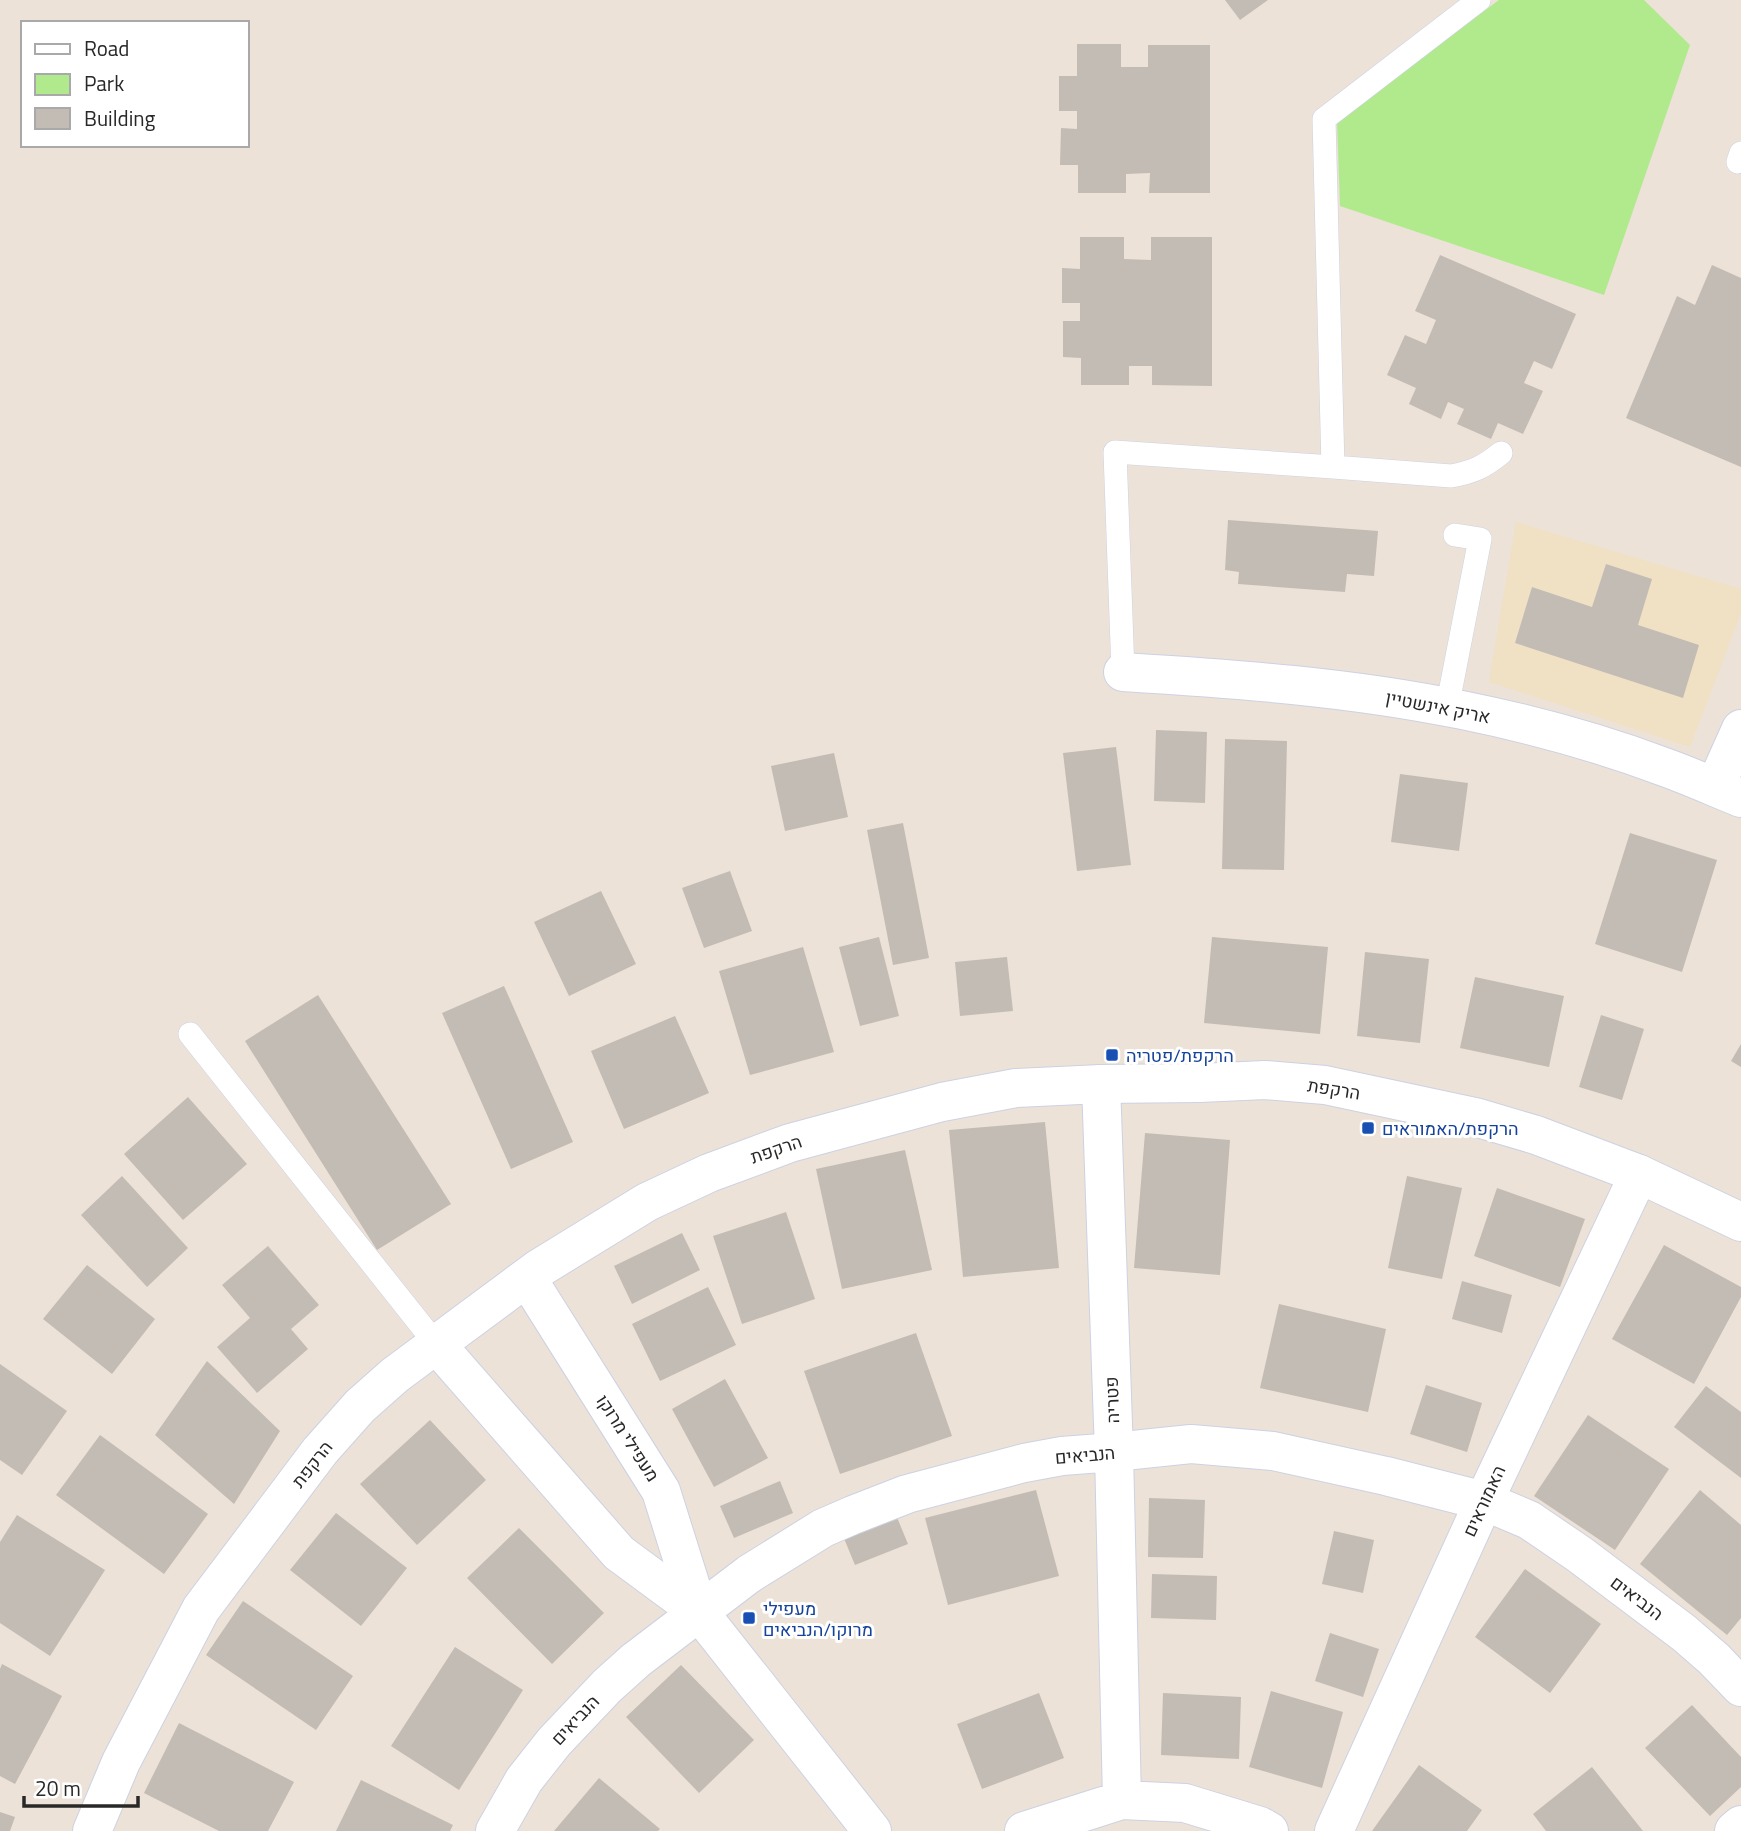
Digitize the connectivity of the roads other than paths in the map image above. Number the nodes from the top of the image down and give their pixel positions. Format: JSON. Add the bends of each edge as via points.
{"nodes":[{"id":1,"x":1479,"y":0,"type":"edge"},
{"id":2,"x":1501,"y":453,"type":"dead end"},
{"id":3,"x":1333,"y":467,"type":"junction"},
{"id":4,"x":1455,"y":534,"type":"dead end"},
{"id":5,"x":1122,"y":672,"type":"joint"},
{"id":6,"x":1447,"y":708,"type":"junction"},
{"id":7,"x":1741,"y":729,"type":"edge"},
{"id":8,"x":1728,"y":793,"type":"edge"},
{"id":9,"x":190,"y":1034,"type":"dead end"},
{"id":10,"x":1101,"y":1084,"type":"junction"},
{"id":11,"x":1639,"y":1174,"type":"junction"},
{"id":12,"x":1741,"y":1222,"type":"edge"},
{"id":13,"x":527,"y":1278,"type":"junction"},
{"id":14,"x":436,"y":1344,"type":"junction"},
{"id":15,"x":1114,"y":1452,"type":"junction"},
{"id":16,"x":1484,"y":1501,"type":"junction"},
{"id":17,"x":699,"y":1612,"type":"junction"},
{"id":18,"x":1741,"y":1687,"type":"edge"},
{"id":19,"x":1122,"y":1800,"type":"junction"},
{"id":20,"x":1741,"y":1825,"type":"edge"},
{"id":21,"x":92,"y":1831,"type":"edge"},
{"id":22,"x":495,"y":1831,"type":"edge"},
{"id":23,"x":872,"y":1831,"type":"edge"},
{"id":24,"x":1024,"y":1831,"type":"edge"},
{"id":25,"x":1269,"y":1831,"type":"edge"},
{"id":26,"x":1334,"y":1831,"type":"edge"},
{"id":27,"x":1734,"y":1831,"type":"edge"}],
"edges":[{"from":1,"to":3,"type":"lane","via":[[1324,119]]},
{"from":2,"to":3,"type":"lane","via":[[1483,467],[1451,476]]},
{"from":3,"to":5,"type":"lane","via":[[1115,452]]},
{"from":4,"to":6,"type":"lane","via":[[1480,539]]},
{"from":5,"to":6,"type":"street","name":"אריק אינשטיין","via":[[1240,679]]},
{"from":6,"to":8,"type":"street","name":"אריק אינשטיין","via":[[1564,735]]},
{"from":7,"to":8,"type":"street"},
{"from":9,"to":14,"type":"lane"},
{"from":10,"to":11,"type":"street","name":"הרקפת","via":[[1265,1080],[1325,1085],[1475,1117]]},
{"from":10,"to":13,"type":"street","name":"הרקפת","via":[[1016,1088],[942,1102],[790,1143],[647,1202]]},
{"from":10,"to":15,"type":"street","name":"פטריה"},
{"from":11,"to":12,"type":"street","name":"הרקפת"},
{"from":11,"to":16,"type":"street","name":"האמוראים"},
{"from":13,"to":14,"type":"street","name":"הרקפת"},
{"from":13,"to":17,"type":"street","name":"מעפילי מרוקו","via":[[662,1490]]},
{"from":14,"to":17,"type":"street","name":"מעפילי מרוקו","via":[[619,1553]]},
{"from":14,"to":21,"type":"street","name":"הרקפת","via":[[360,1406],[320,1451],[201,1609],[121,1762]]},
{"from":15,"to":16,"type":"street","name":"הנביאים","via":[[1191,1444],[1273,1451]]},
{"from":15,"to":17,"type":"street","name":"הנביאים","via":[[1062,1455],[907,1494],[823,1528]]},
{"from":15,"to":19,"type":"street","name":"פטריה"},
{"from":16,"to":18,"type":"street","name":"הנביאים","via":[[1529,1520],[1579,1554],[1684,1633]]},
{"from":16,"to":26,"type":"street","name":"האמוראים"},
{"from":17,"to":22,"type":"street","name":"הנביאים","via":[[607,1686],[554,1742],[524,1780]]},
{"from":17,"to":23,"type":"street","name":"מעפילי מרוקו"},
{"from":19,"to":24,"type":"street"},
{"from":19,"to":25,"type":"street","via":[[1185,1803]]},
{"from":20,"to":27,"type":"street"}]}
